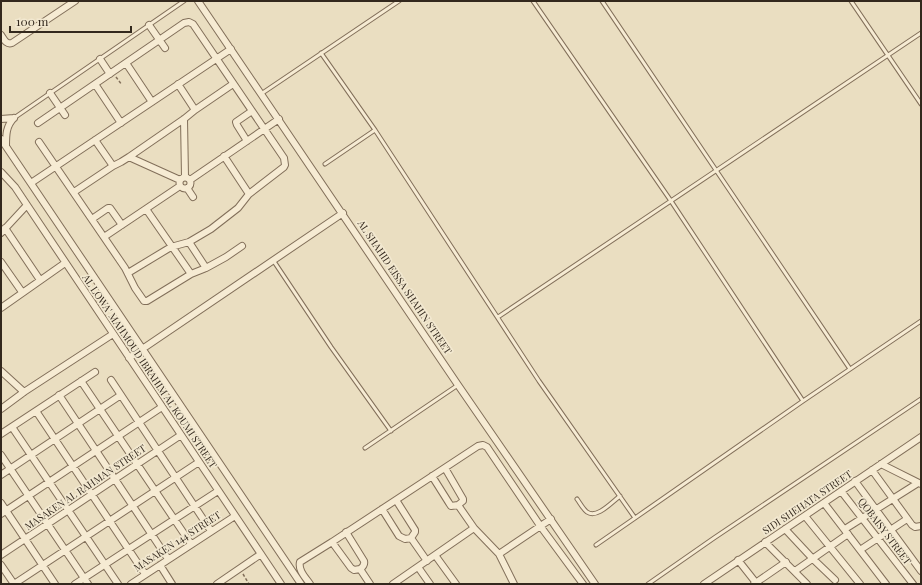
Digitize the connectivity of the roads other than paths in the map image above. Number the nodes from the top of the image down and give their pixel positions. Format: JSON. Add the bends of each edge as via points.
{"nodes":[{"id":1,"x":75,"y":1,"type":"edge"},
{"id":2,"x":184,"y":1,"type":"edge"},
{"id":3,"x":198,"y":1,"type":"edge"},
{"id":4,"x":399,"y":1,"type":"edge"},
{"id":5,"x":533,"y":1,"type":"edge"},
{"id":6,"x":602,"y":1,"type":"edge"},
{"id":7,"x":851,"y":1,"type":"edge"},
{"id":8,"x":149,"y":25,"type":"junction"},
{"id":9,"x":921,"y":33,"type":"edge"},
{"id":10,"x":1,"y":35,"type":"edge"},
{"id":11,"x":160,"y":40,"type":"junction"},
{"id":12,"x":165,"y":48,"type":"dead end"},
{"id":13,"x":231,"y":49,"type":"junction"},
{"id":14,"x":321,"y":54,"type":"junction"},
{"id":15,"x":888,"y":55,"type":"junction"},
{"id":16,"x":100,"y":59,"type":"junction"},
{"id":17,"x":216,"y":59,"type":"junction"},
{"id":18,"x":126,"y":63,"type":"junction"},
{"id":19,"x":111,"y":73,"type":"junction"},
{"id":20,"x":95,"y":84,"type":"junction"},
{"id":21,"x":178,"y":84,"type":"junction"},
{"id":22,"x":233,"y":84,"type":"junction"},
{"id":23,"x":50,"y":93,"type":"junction"},
{"id":24,"x":261,"y":94,"type":"junction"},
{"id":25,"x":152,"y":102,"type":"junction"},
{"id":26,"x":921,"y":104,"type":"edge"},
{"id":27,"x":60,"y":108,"type":"junction"},
{"id":28,"x":195,"y":110,"type":"junction"},
{"id":29,"x":252,"y":111,"type":"junction"},
{"id":30,"x":65,"y":115,"type":"dead end"},
{"id":31,"x":14,"y":118,"type":"junction"},
{"id":32,"x":1,"y":119,"type":"edge"},
{"id":33,"x":184,"y":119,"type":"junction"},
{"id":34,"x":279,"y":119,"type":"junction"},
{"id":35,"x":38,"y":122,"type":"dead end"},
{"id":36,"x":121,"y":123,"type":"junction"},
{"id":37,"x":264,"y":129,"type":"junction"},
{"id":38,"x":375,"y":130,"type":"junction"},
{"id":39,"x":1,"y":139,"type":"edge"},
{"id":40,"x":95,"y":140,"type":"junction"},
{"id":41,"x":247,"y":141,"type":"junction"},
{"id":42,"x":39,"y":142,"type":"dead end"},
{"id":43,"x":6,"y":146,"type":"junction"},
{"id":44,"x":224,"y":156,"type":"junction"},
{"id":45,"x":129,"y":157,"type":"junction"},
{"id":46,"x":325,"y":164,"type":"dead end"},
{"id":47,"x":56,"y":166,"type":"junction"},
{"id":48,"x":113,"y":166,"type":"junction"},
{"id":49,"x":717,"y":170,"type":"junction"},
{"id":50,"x":1,"y":172,"type":"edge"},
{"id":51,"x":184,"y":181,"type":"junction"},
{"id":52,"x":31,"y":183,"type":"junction"},
{"id":53,"x":74,"y":192,"type":"junction"},
{"id":54,"x":249,"y":194,"type":"junction"},
{"id":55,"x":193,"y":197,"type":"dead end"},
{"id":56,"x":670,"y":202,"type":"junction"},
{"id":57,"x":27,"y":205,"type":"junction"},
{"id":58,"x":146,"y":209,"type":"junction"},
{"id":59,"x":343,"y":213,"type":"junction"},
{"id":60,"x":92,"y":219,"type":"junction"},
{"id":61,"x":122,"y":225,"type":"junction"},
{"id":62,"x":3,"y":230,"type":"edge"},
{"id":63,"x":104,"y":237,"type":"junction"},
{"id":64,"x":189,"y":242,"type":"junction"},
{"id":65,"x":242,"y":246,"type":"dead end"},
{"id":66,"x":171,"y":247,"type":"junction"},
{"id":67,"x":273,"y":260,"type":"junction"},
{"id":68,"x":1,"y":262,"type":"edge"},
{"id":69,"x":65,"y":263,"type":"junction"},
{"id":70,"x":206,"y":268,"type":"junction"},
{"id":71,"x":8,"y":271,"type":"junction"},
{"id":72,"x":128,"y":273,"type":"junction"},
{"id":73,"x":191,"y":274,"type":"junction"},
{"id":74,"x":1,"y":276,"type":"edge"},
{"id":75,"x":40,"y":280,"type":"junction"},
{"id":76,"x":22,"y":292,"type":"junction"},
{"id":77,"x":1,"y":308,"type":"edge"},
{"id":78,"x":498,"y":317,"type":"junction"},
{"id":79,"x":921,"y":321,"type":"edge"},
{"id":80,"x":113,"y":334,"type":"junction"},
{"id":81,"x":142,"y":349,"type":"junction"},
{"id":82,"x":129,"y":358,"type":"junction"},
{"id":83,"x":850,"y":369,"type":"junction"},
{"id":84,"x":1,"y":371,"type":"edge"},
{"id":85,"x":95,"y":372,"type":"dead end"},
{"id":86,"x":111,"y":380,"type":"dead end"},
{"id":87,"x":81,"y":381,"type":"junction"},
{"id":88,"x":458,"y":385,"type":"junction"},
{"id":89,"x":24,"y":392,"type":"junction"},
{"id":90,"x":121,"y":395,"type":"junction"},
{"id":91,"x":59,"y":396,"type":"junction"},
{"id":92,"x":921,"y":399,"type":"edge"},
{"id":93,"x":803,"y":402,"type":"junction"},
{"id":94,"x":162,"y":407,"type":"junction"},
{"id":95,"x":1,"y":408,"type":"edge"},
{"id":96,"x":100,"y":409,"type":"junction"},
{"id":97,"x":36,"y":411,"type":"junction"},
{"id":98,"x":139,"y":422,"type":"junction"},
{"id":99,"x":78,"y":424,"type":"junction"},
{"id":100,"x":12,"y":427,"type":"junction"},
{"id":101,"x":391,"y":431,"type":"junction"},
{"id":102,"x":1,"y":434,"type":"edge"},
{"id":103,"x":181,"y":435,"type":"junction"},
{"id":104,"x":118,"y":436,"type":"junction"},
{"id":105,"x":921,"y":437,"type":"edge"},
{"id":106,"x":54,"y":439,"type":"junction"},
{"id":107,"x":365,"y":448,"type":"dead end"},
{"id":108,"x":158,"y":450,"type":"junction"},
{"id":109,"x":96,"y":451,"type":"junction"},
{"id":110,"x":1,"y":455,"type":"edge"},
{"id":111,"x":31,"y":455,"type":"junction"},
{"id":112,"x":199,"y":462,"type":"junction"},
{"id":113,"x":137,"y":464,"type":"junction"},
{"id":114,"x":881,"y":464,"type":"junction"},
{"id":115,"x":72,"y":466,"type":"junction"},
{"id":116,"x":445,"y":468,"type":"junction"},
{"id":117,"x":10,"y":469,"type":"junction"},
{"id":118,"x":872,"y":470,"type":"junction"},
{"id":119,"x":1,"y":475,"type":"edge"},
{"id":120,"x":432,"y":476,"type":"junction"},
{"id":121,"x":176,"y":478,"type":"junction"},
{"id":122,"x":115,"y":479,"type":"junction"},
{"id":123,"x":49,"y":482,"type":"junction"},
{"id":124,"x":855,"y":482,"type":"junction"},
{"id":125,"x":920,"y":484,"type":"edge"},
{"id":126,"x":218,"y":490,"type":"junction"},
{"id":127,"x":155,"y":491,"type":"junction"},
{"id":128,"x":841,"y":491,"type":"junction"},
{"id":129,"x":92,"y":494,"type":"junction"},
{"id":130,"x":28,"y":496,"type":"junction"},
{"id":131,"x":620,"y":496,"type":"junction"},
{"id":132,"x":577,"y":499,"type":"dead end"},
{"id":133,"x":893,"y":499,"type":"junction"},
{"id":134,"x":396,"y":500,"type":"junction"},
{"id":135,"x":1,"y":503,"type":"edge"},
{"id":136,"x":824,"y":503,"type":"junction"},
{"id":137,"x":458,"y":505,"type":"junction"},
{"id":138,"x":133,"y":506,"type":"junction"},
{"id":139,"x":194,"y":506,"type":"junction"},
{"id":140,"x":382,"y":509,"type":"junction"},
{"id":141,"x":68,"y":510,"type":"junction"},
{"id":142,"x":876,"y":510,"type":"junction"},
{"id":143,"x":3,"y":512,"type":"edge"},
{"id":144,"x":235,"y":516,"type":"junction"},
{"id":145,"x":805,"y":516,"type":"junction"},
{"id":146,"x":634,"y":518,"type":"junction"},
{"id":147,"x":862,"y":518,"type":"junction"},
{"id":148,"x":174,"y":519,"type":"junction"},
{"id":149,"x":551,"y":519,"type":"junction"},
{"id":150,"x":907,"y":519,"type":"junction"},
{"id":151,"x":110,"y":521,"type":"junction"},
{"id":152,"x":48,"y":524,"type":"junction"},
{"id":153,"x":921,"y":526,"type":"edge"},
{"id":154,"x":541,"y":527,"type":"junction"},
{"id":155,"x":474,"y":528,"type":"junction"},
{"id":156,"x":785,"y":529,"type":"junction"},
{"id":157,"x":891,"y":530,"type":"junction"},
{"id":158,"x":211,"y":531,"type":"junction"},
{"id":159,"x":346,"y":532,"type":"junction"},
{"id":160,"x":847,"y":532,"type":"junction"},
{"id":161,"x":152,"y":534,"type":"junction"},
{"id":162,"x":86,"y":537,"type":"junction"},
{"id":163,"x":412,"y":538,"type":"junction"},
{"id":164,"x":877,"y":538,"type":"junction"},
{"id":165,"x":25,"y":539,"type":"junction"},
{"id":166,"x":332,"y":542,"type":"junction"},
{"id":167,"x":765,"y":542,"type":"junction"},
{"id":168,"x":191,"y":544,"type":"junction"},
{"id":169,"x":596,"y":545,"type":"dead end"},
{"id":170,"x":830,"y":547,"type":"junction"},
{"id":171,"x":128,"y":549,"type":"junction"},
{"id":172,"x":65,"y":550,"type":"junction"},
{"id":173,"x":860,"y":550,"type":"junction"},
{"id":174,"x":261,"y":554,"type":"junction"},
{"id":175,"x":499,"y":554,"type":"junction"},
{"id":176,"x":1,"y":555,"type":"edge"},
{"id":177,"x":435,"y":555,"type":"junction"},
{"id":178,"x":168,"y":559,"type":"junction"},
{"id":179,"x":813,"y":559,"type":"junction"},
{"id":180,"x":738,"y":560,"type":"junction"},
{"id":181,"x":427,"y":561,"type":"junction"},
{"id":182,"x":786,"y":562,"type":"junction"},
{"id":183,"x":105,"y":564,"type":"junction"},
{"id":184,"x":1,"y":565,"type":"edge"},
{"id":185,"x":42,"y":565,"type":"junction"},
{"id":186,"x":160,"y":565,"type":"junction"},
{"id":187,"x":418,"y":567,"type":"junction"},
{"id":188,"x":360,"y":569,"type":"junction"},
{"id":189,"x":795,"y":571,"type":"junction"},
{"id":190,"x":921,"y":571,"type":"edge"},
{"id":191,"x":146,"y":574,"type":"junction"},
{"id":192,"x":84,"y":578,"type":"junction"},
{"id":193,"x":835,"y":580,"type":"dead end"},
{"id":194,"x":221,"y":583,"type":"edge"},
{"id":195,"x":14,"y":584,"type":"edge"},
{"id":196,"x":55,"y":584,"type":"edge"},
{"id":197,"x":75,"y":584,"type":"edge"},
{"id":198,"x":88,"y":584,"type":"edge"},
{"id":199,"x":118,"y":584,"type":"edge"},
{"id":200,"x":131,"y":584,"type":"edge"},
{"id":201,"x":172,"y":584,"type":"edge"},
{"id":202,"x":281,"y":584,"type":"edge"},
{"id":203,"x":301,"y":584,"type":"edge"},
{"id":204,"x":310,"y":584,"type":"edge"},
{"id":205,"x":370,"y":584,"type":"edge"},
{"id":206,"x":393,"y":584,"type":"edge"},
{"id":207,"x":430,"y":584,"type":"edge"},
{"id":208,"x":456,"y":584,"type":"edge"},
{"id":209,"x":514,"y":584,"type":"edge"},
{"id":210,"x":583,"y":584,"type":"edge"},
{"id":211,"x":595,"y":584,"type":"edge"},
{"id":212,"x":648,"y":584,"type":"edge"},
{"id":213,"x":704,"y":584,"type":"edge"},
{"id":214,"x":756,"y":584,"type":"edge"},
{"id":215,"x":807,"y":584,"type":"edge"},
{"id":216,"x":860,"y":584,"type":"edge"},
{"id":217,"x":886,"y":584,"type":"edge"},
{"id":218,"x":913,"y":584,"type":"edge"}],
"edges":[{"from":1,"to":10,"type":"street","via":[[12,43],[6,42]]},
{"from":2,"to":8,"type":"lane"},
{"from":3,"to":13,"type":"street","name":"AL SHAHID EISSA SHAHIN STREET"},
{"from":4,"to":14,"type":"lane"},
{"from":5,"to":56,"type":"lane"},
{"from":6,"to":49,"type":"lane"},
{"from":7,"to":15,"type":"lane"},
{"from":8,"to":11,"type":"street"},
{"from":8,"to":16,"type":"lane"},
{"from":9,"to":15,"type":"lane"},
{"from":11,"to":12,"type":"street"},
{"from":11,"to":17,"type":"street","via":[[186,22],[191,23]]},
{"from":11,"to":18,"type":"street"},
{"from":13,"to":17,"type":"street"},
{"from":13,"to":24,"type":"street","name":"AL SHAHID EISSA SHAHIN STREET"},
{"from":14,"to":24,"type":"lane"},
{"from":14,"to":38,"type":"lane"},
{"from":15,"to":26,"type":"lane"},
{"from":15,"to":49,"type":"lane"},
{"from":16,"to":19,"type":"street"},
{"from":16,"to":23,"type":"lane"},
{"from":17,"to":21,"type":"street"},
{"from":17,"to":22,"type":"street"},
{"from":18,"to":19,"type":"street"},
{"from":18,"to":25,"type":"street"},
{"from":19,"to":20,"type":"street"},
{"from":20,"to":27,"type":"street"},
{"from":20,"to":36,"type":"street"},
{"from":21,"to":25,"type":"street"},
{"from":21,"to":28,"type":"street"},
{"from":22,"to":28,"type":"street"},
{"from":22,"to":29,"type":"street"},
{"from":23,"to":27,"type":"street"},
{"from":23,"to":31,"type":"lane"},
{"from":24,"to":34,"type":"street","name":"AL SHAHID EISSA SHAHIN STREET"},
{"from":25,"to":36,"type":"street"},
{"from":27,"to":30,"type":"street"},
{"from":27,"to":35,"type":"street"},
{"from":28,"to":33,"type":"street"},
{"from":29,"to":37,"type":"street"},
{"from":29,"to":41,"type":"street","via":[[236,122]]},
{"from":31,"to":32,"type":"street"},
{"from":31,"to":43,"type":"street","via":[[8,125]]},
{"from":33,"to":45,"type":"street"},
{"from":33,"to":51,"type":"street"},
{"from":34,"to":37,"type":"street"},
{"from":34,"to":59,"type":"street","name":"AL SHAHID EISSA SHAHIN STREET"},
{"from":36,"to":40,"type":"street"},
{"from":37,"to":41,"type":"street"},
{"from":37,"to":54,"type":"street","via":[[284,158],[285,164]]},
{"from":38,"to":46,"type":"lane"},
{"from":38,"to":78,"type":"lane"},
{"from":39,"to":43,"type":"street"},
{"from":40,"to":47,"type":"street"},
{"from":40,"to":48,"type":"street"},
{"from":41,"to":44,"type":"street"},
{"from":42,"to":47,"type":"street"},
{"from":43,"to":52,"type":"street"},
{"from":44,"to":51,"type":"street"},
{"from":44,"to":54,"type":"street"},
{"from":45,"to":48,"type":"street"},
{"from":45,"to":51,"type":"street"},
{"from":47,"to":52,"type":"street"},
{"from":47,"to":53,"type":"street"},
{"from":48,"to":53,"type":"street"},
{"from":49,"to":56,"type":"lane"},
{"from":49,"to":83,"type":"lane"},
{"from":50,"to":57,"type":"street","name":"AL LOWA' MAHMOUD IBRAHIM AL KOUMI STREET"},
{"from":51,"to":55,"type":"street","via":[[190,184],[187,188]]},
{"from":51,"to":58,"type":"street"},
{"from":52,"to":81,"type":"street"},
{"from":53,"to":60,"type":"street"},
{"from":54,"to":64,"type":"street","via":[[231,214]]},
{"from":56,"to":78,"type":"lane"},
{"from":56,"to":93,"type":"lane"},
{"from":57,"to":62,"type":"street"},
{"from":57,"to":69,"type":"street","name":"AL LOWA' MAHMOUD IBRAHIM AL KOUMI STREET"},
{"from":58,"to":61,"type":"street"},
{"from":58,"to":66,"type":"street"},
{"from":59,"to":67,"type":"street"},
{"from":59,"to":88,"type":"street","name":"AL SHAHID EISSA SHAHIN STREET"},
{"from":60,"to":61,"type":"street","via":[[110,208]]},
{"from":60,"to":63,"type":"street"},
{"from":61,"to":63,"type":"street"},
{"from":62,"to":75,"type":"street"},
{"from":63,"to":72,"type":"street"},
{"from":64,"to":66,"type":"street"},
{"from":64,"to":70,"type":"street"},
{"from":65,"to":70,"type":"street"},
{"from":66,"to":72,"type":"street"},
{"from":66,"to":73,"type":"street"},
{"from":67,"to":81,"type":"street"},
{"from":67,"to":101,"type":"lane"},
{"from":68,"to":71,"type":"street"},
{"from":69,"to":75,"type":"street"},
{"from":69,"to":80,"type":"street","name":"AL LOWA' MAHMOUD IBRAHIM AL KOUMI STREET"},
{"from":70,"to":73,"type":"street"},
{"from":71,"to":74,"type":"street"},
{"from":71,"to":76,"type":"street"},
{"from":72,"to":73,"type":"street","via":[[145,301]]},
{"from":75,"to":76,"type":"street"},
{"from":76,"to":77,"type":"street"},
{"from":78,"to":131,"type":"lane","via":[[539,381]]},
{"from":79,"to":83,"type":"lane"},
{"from":80,"to":82,"type":"street","name":"AL LOWA' MAHMOUD IBRAHIM AL KOUMI STREET"},
{"from":80,"to":89,"type":"street"},
{"from":81,"to":82,"type":"street"},
{"from":81,"to":203,"type":"street"},
{"from":82,"to":94,"type":"street","name":"AL LOWA' MAHMOUD IBRAHIM AL KOUMI STREET"},
{"from":83,"to":93,"type":"lane"},
{"from":84,"to":89,"type":"street"},
{"from":85,"to":87,"type":"street"},
{"from":86,"to":90,"type":"street"},
{"from":87,"to":91,"type":"street"},
{"from":87,"to":96,"type":"street"},
{"from":88,"to":101,"type":"lane"},
{"from":88,"to":149,"type":"street","name":"AL SHAHID EISSA SHAHIN STREET"},
{"from":89,"to":95,"type":"street"},
{"from":90,"to":96,"type":"street"},
{"from":90,"to":98,"type":"street"},
{"from":91,"to":97,"type":"street"},
{"from":91,"to":99,"type":"street"},
{"from":92,"to":212,"type":"lane"},
{"from":93,"to":146,"type":"lane"},
{"from":94,"to":98,"type":"street"},
{"from":94,"to":103,"type":"street","name":"AL LOWA' MAHMOUD IBRAHIM AL KOUMI STREET"},
{"from":96,"to":99,"type":"street"},
{"from":96,"to":104,"type":"street"},
{"from":97,"to":100,"type":"street"},
{"from":97,"to":106,"type":"street"},
{"from":98,"to":104,"type":"street"},
{"from":98,"to":108,"type":"street"},
{"from":99,"to":106,"type":"street"},
{"from":99,"to":109,"type":"street"},
{"from":100,"to":102,"type":"street"},
{"from":100,"to":111,"type":"street"},
{"from":101,"to":107,"type":"lane"},
{"from":103,"to":108,"type":"street","name":"MASAKEN AL RAHMAN STREET"},
{"from":103,"to":112,"type":"street","name":"AL LOWA' MAHMOUD IBRAHIM AL KOUMI STREET"},
{"from":104,"to":109,"type":"street"},
{"from":104,"to":113,"type":"street"},
{"from":105,"to":114,"type":"street","name":"SIDI SHEHATA STREET"},
{"from":106,"to":111,"type":"street"},
{"from":106,"to":115,"type":"street"},
{"from":108,"to":113,"type":"street","name":"MASAKEN AL RAHMAN STREET"},
{"from":108,"to":121,"type":"street"},
{"from":109,"to":115,"type":"street"},
{"from":109,"to":122,"type":"street"},
{"from":110,"to":117,"type":"street"},
{"from":111,"to":117,"type":"street"},
{"from":111,"to":123,"type":"street"},
{"from":112,"to":121,"type":"street"},
{"from":112,"to":126,"type":"street","name":"AL LOWA' MAHMOUD IBRAHIM AL KOUMI STREET"},
{"from":113,"to":122,"type":"street","name":"MASAKEN AL RAHMAN STREET"},
{"from":113,"to":127,"type":"street"},
{"from":114,"to":118,"type":"street","name":"SIDI SHEHATA STREET"},
{"from":114,"to":125,"type":"street"},
{"from":115,"to":123,"type":"street"},
{"from":115,"to":129,"type":"street"},
{"from":116,"to":120,"type":"street"},
{"from":116,"to":137,"type":"street","via":[[463,499]]},
{"from":116,"to":154,"type":"street","via":[[478,446],[485,446]]},
{"from":117,"to":119,"type":"street"},
{"from":117,"to":130,"type":"street"},
{"from":118,"to":124,"type":"street","name":"SIDI SHEHATA STREET"},
{"from":118,"to":133,"type":"street"},
{"from":120,"to":134,"type":"street"},
{"from":120,"to":137,"type":"street","via":[[451,506]]},
{"from":121,"to":127,"type":"street"},
{"from":121,"to":139,"type":"street"},
{"from":122,"to":129,"type":"street","name":"MASAKEN AL RAHMAN STREET"},
{"from":122,"to":138,"type":"street"},
{"from":123,"to":130,"type":"street"},
{"from":123,"to":141,"type":"street"},
{"from":124,"to":128,"type":"street","name":"SIDI SHEHATA STREET"},
{"from":124,"to":142,"type":"street"},
{"from":125,"to":133,"type":"street"},
{"from":126,"to":139,"type":"street"},
{"from":126,"to":144,"type":"street","name":"AL LOWA' MAHMOUD IBRAHIM AL KOUMI STREET"},
{"from":127,"to":138,"type":"street"},
{"from":127,"to":148,"type":"street"},
{"from":128,"to":136,"type":"street","name":"SIDI SHEHATA STREET"},
{"from":128,"to":147,"type":"street","name":"QOBAISY STREET"},
{"from":129,"to":141,"type":"street","name":"MASAKEN AL RAHMAN STREET"},
{"from":129,"to":151,"type":"street"},
{"from":130,"to":143,"type":"street"},
{"from":130,"to":152,"type":"street"},
{"from":131,"to":132,"type":"lane","via":[[595,514],[586,511]]},
{"from":131,"to":146,"type":"lane"},
{"from":133,"to":142,"type":"street"},
{"from":133,"to":150,"type":"street"},
{"from":134,"to":140,"type":"street"},
{"from":134,"to":163,"type":"street","via":[[415,530]]},
{"from":135,"to":143,"type":"street"},
{"from":136,"to":145,"type":"street","name":"SIDI SHEHATA STREET"},
{"from":136,"to":160,"type":"street"},
{"from":137,"to":155,"type":"street"},
{"from":138,"to":151,"type":"street"},
{"from":138,"to":161,"type":"street"},
{"from":139,"to":148,"type":"street"},
{"from":139,"to":158,"type":"street"},
{"from":140,"to":159,"type":"street"},
{"from":140,"to":163,"type":"street","via":[[399,536],[405,539]]},
{"from":141,"to":152,"type":"street","name":"MASAKEN AL RAHMAN STREET"},
{"from":141,"to":162,"type":"street"},
{"from":142,"to":147,"type":"street"},
{"from":142,"to":157,"type":"street"},
{"from":143,"to":165,"type":"street"},
{"from":144,"to":158,"type":"street","name":"MASAKEN 144 STREET"},
{"from":144,"to":174,"type":"street","name":"AL LOWA' MAHMOUD IBRAHIM AL KOUMI STREET"},
{"from":145,"to":156,"type":"street","name":"SIDI SHEHATA STREET"},
{"from":145,"to":170,"type":"street"},
{"from":146,"to":169,"type":"lane"},
{"from":147,"to":160,"type":"street"},
{"from":147,"to":164,"type":"street","name":"QOBAISY STREET"},
{"from":148,"to":161,"type":"street"},
{"from":148,"to":168,"type":"street"},
{"from":149,"to":154,"type":"street"},
{"from":149,"to":211,"type":"street","name":"AL SHAHID EISSA SHAHIN STREET"},
{"from":150,"to":153,"type":"street","via":[[913,526]]},
{"from":150,"to":157,"type":"street"},
{"from":151,"to":162,"type":"street"},
{"from":151,"to":171,"type":"street"},
{"from":152,"to":165,"type":"street","name":"MASAKEN AL RAHMAN STREET"},
{"from":152,"to":172,"type":"street"},
{"from":154,"to":175,"type":"street"},
{"from":154,"to":210,"type":"street"},
{"from":155,"to":175,"type":"street"},
{"from":155,"to":177,"type":"street"},
{"from":156,"to":167,"type":"street","name":"SIDI SHEHATA STREET"},
{"from":156,"to":179,"type":"street"},
{"from":157,"to":164,"type":"street"},
{"from":157,"to":190,"type":"street"},
{"from":158,"to":168,"type":"street","name":"MASAKEN 144 STREET"},
{"from":159,"to":166,"type":"street"},
{"from":159,"to":188,"type":"street","via":[[364,561],[364,566]]},
{"from":160,"to":170,"type":"street"},
{"from":160,"to":173,"type":"street"},
{"from":161,"to":171,"type":"street"},
{"from":161,"to":178,"type":"street"},
{"from":162,"to":172,"type":"street"},
{"from":162,"to":183,"type":"street"},
{"from":163,"to":181,"type":"street"},
{"from":164,"to":173,"type":"street"},
{"from":164,"to":218,"type":"street","name":"QOBAISY STREET"},
{"from":165,"to":176,"type":"street","name":"MASAKEN AL RAHMAN STREET"},
{"from":165,"to":185,"type":"street"},
{"from":166,"to":188,"type":"street","via":[[351,568]]},
{"from":166,"to":204,"type":"street","via":[[300,562],[299,568]]},
{"from":167,"to":180,"type":"street","name":"SIDI SHEHATA STREET"},
{"from":167,"to":182,"type":"street"},
{"from":168,"to":178,"type":"street","name":"MASAKEN 144 STREET"},
{"from":170,"to":179,"type":"street"},
{"from":170,"to":216,"type":"street"},
{"from":171,"to":183,"type":"street"},
{"from":171,"to":191,"type":"street"},
{"from":172,"to":185,"type":"street"},
{"from":172,"to":192,"type":"street"},
{"from":173,"to":217,"type":"street"},
{"from":174,"to":194,"type":"street"},
{"from":174,"to":202,"type":"street","name":"AL LOWA' MAHMOUD IBRAHIM AL KOUMI STREET"},
{"from":175,"to":209,"type":"street"},
{"from":177,"to":181,"type":"street"},
{"from":177,"to":208,"type":"street"},
{"from":178,"to":186,"type":"street","name":"MASAKEN 144 STREET"},
{"from":179,"to":189,"type":"street"},
{"from":179,"to":193,"type":"street"},
{"from":180,"to":213,"type":"street","name":"SIDI SHEHATA STREET"},
{"from":180,"to":214,"type":"street"},
{"from":181,"to":187,"type":"street"},
{"from":182,"to":189,"type":"street"},
{"from":182,"to":214,"type":"street"},
{"from":183,"to":192,"type":"street"},
{"from":183,"to":199,"type":"street"},
{"from":184,"to":195,"type":"street"},
{"from":185,"to":195,"type":"street"},
{"from":185,"to":196,"type":"street"},
{"from":186,"to":191,"type":"street","name":"MASAKEN 144 STREET"},
{"from":186,"to":201,"type":"street"},
{"from":187,"to":206,"type":"street"},
{"from":187,"to":207,"type":"street"},
{"from":188,"to":205,"type":"street"},
{"from":189,"to":215,"type":"street"},
{"from":191,"to":200,"type":"street","name":"MASAKEN 144 STREET"},
{"from":192,"to":197,"type":"street"},
{"from":192,"to":198,"type":"street"}]}
